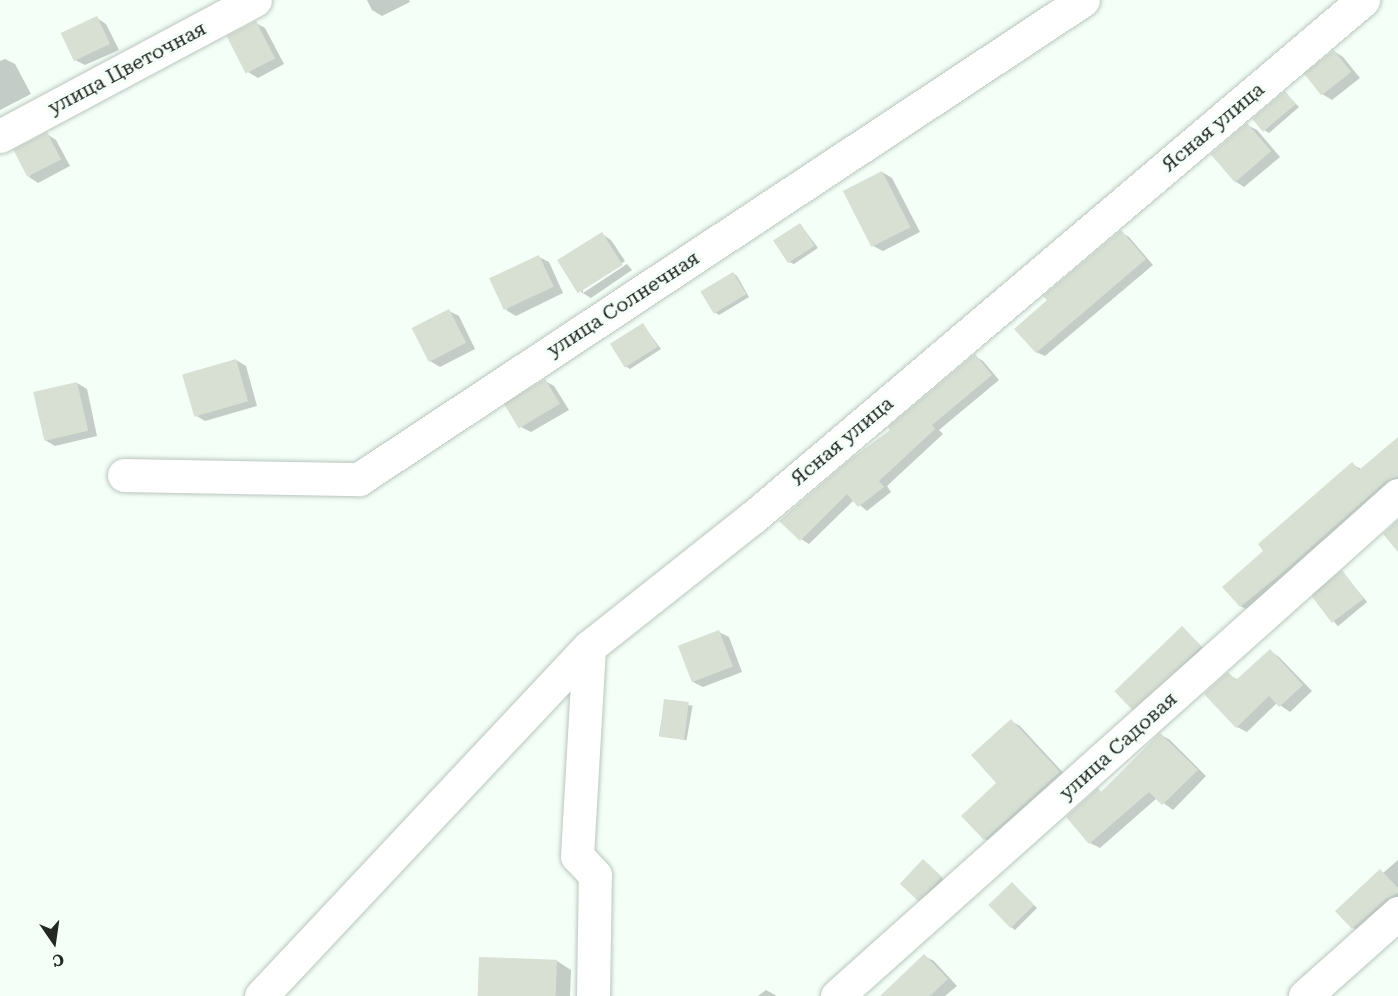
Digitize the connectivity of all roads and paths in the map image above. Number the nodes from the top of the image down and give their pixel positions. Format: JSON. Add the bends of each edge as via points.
{"nodes":[{"id":1,"x":255,"y":0,"type":"edge"},
{"id":2,"x":1083,"y":0,"type":"edge"},
{"id":3,"x":1364,"y":0,"type":"edge"},
{"id":4,"x":0,"y":135,"type":"edge"},
{"id":5,"x":124,"y":475,"type":"dead end"},
{"id":6,"x":1398,"y":495,"type":"edge"},
{"id":7,"x":589,"y":646,"type":"junction"},
{"id":8,"x":1398,"y":913,"type":"edge"},
{"id":9,"x":261,"y":996,"type":"edge"},
{"id":10,"x":593,"y":996,"type":"edge"},
{"id":11,"x":837,"y":996,"type":"edge"},
{"id":12,"x":1305,"y":996,"type":"edge"}],
"edges":[{"from":1,"to":4,"type":"street","name":"улица Цветочная"},
{"from":2,"to":5,"type":"street","name":"улица Солнечная","via":[[359,479]]},
{"from":3,"to":7,"type":"street","name":"Ясная улица","via":[[752,518]]},
{"from":6,"to":11,"type":"street","name":"улица Садовая"},
{"from":7,"to":9,"type":"street","name":"Ясная улица"},
{"from":7,"to":10,"type":"street","via":[[577,856],[595,874]]},
{"from":8,"to":12,"type":"street"}]}
